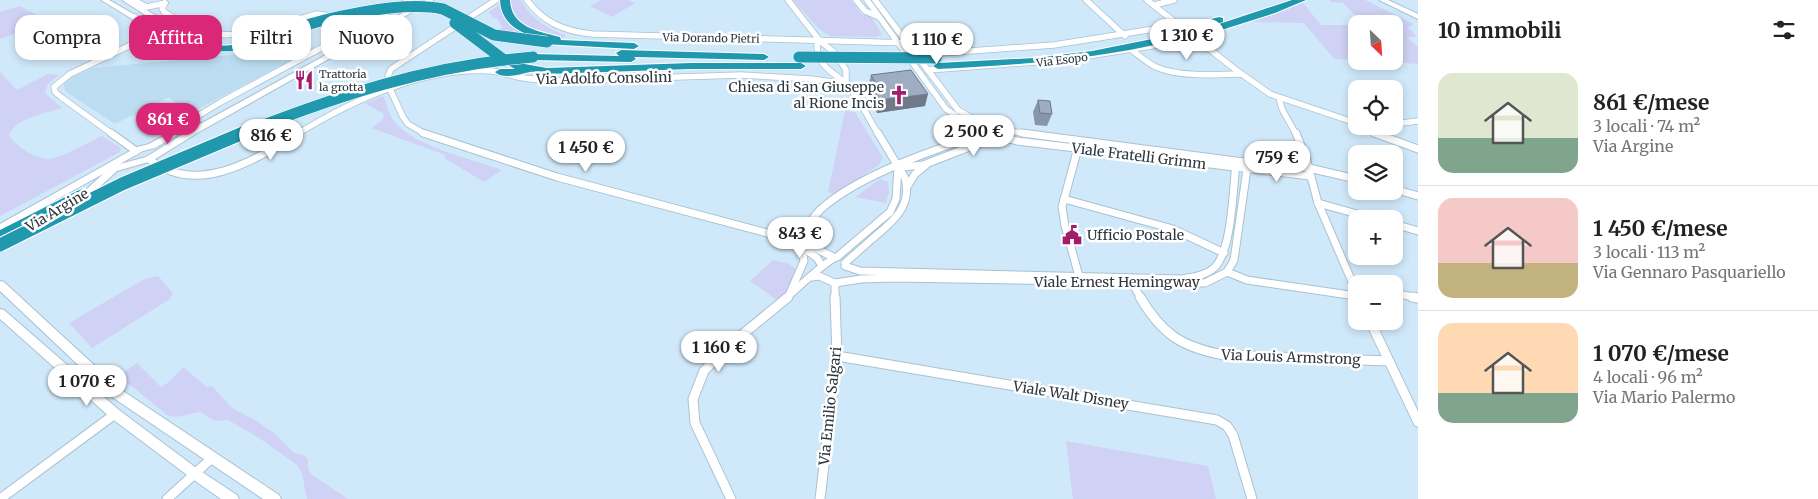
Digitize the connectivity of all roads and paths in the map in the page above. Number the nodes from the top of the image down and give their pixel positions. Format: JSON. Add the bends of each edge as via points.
{"nodes":[{"id":1,"x":104,"y":0,"type":"edge"},
{"id":2,"x":125,"y":0,"type":"edge"},
{"id":3,"x":132,"y":0,"type":"edge"},
{"id":4,"x":171,"y":0,"type":"edge"},
{"id":5,"x":410,"y":0,"type":"edge"},
{"id":6,"x":421,"y":0,"type":"edge"},
{"id":7,"x":431,"y":0,"type":"edge"},
{"id":8,"x":496,"y":0,"type":"edge"},
{"id":9,"x":505,"y":0,"type":"edge"},
{"id":10,"x":527,"y":0,"type":"edge"},
{"id":11,"x":788,"y":0,"type":"edge"},
{"id":12,"x":856,"y":0,"type":"edge"},
{"id":13,"x":867,"y":0,"type":"edge"},
{"id":14,"x":875,"y":0,"type":"edge"},
{"id":15,"x":1086,"y":0,"type":"edge"},
{"id":16,"x":1146,"y":0,"type":"edge"},
{"id":17,"x":1174,"y":0,"type":"edge"},
{"id":18,"x":1279,"y":0,"type":"edge"},
{"id":19,"x":1302,"y":0,"type":"edge"},
{"id":20,"x":1382,"y":0,"type":"edge"},
{"id":21,"x":1393,"y":0,"type":"edge"},
{"id":22,"x":165,"y":3,"type":"junction"},
{"id":23,"x":1154,"y":5,"type":"junction"},
{"id":24,"x":1418,"y":12,"type":"edge"},
{"id":25,"x":131,"y":15,"type":"edge"},
{"id":26,"x":151,"y":15,"type":"edge"},
{"id":27,"x":154,"y":15,"type":"edge"},
{"id":28,"x":325,"y":15,"type":"edge"},
{"id":29,"x":383,"y":15,"type":"edge"},
{"id":30,"x":879,"y":17,"type":"junction"},
{"id":31,"x":1418,"y":18,"type":"edge"},
{"id":32,"x":311,"y":25,"type":"edge"},
{"id":33,"x":1179,"y":25,"type":"junction"},
{"id":34,"x":311,"y":26,"type":"edge"},
{"id":35,"x":1125,"y":36,"type":"junction"},
{"id":36,"x":1196,"y":39,"type":"junction"},
{"id":37,"x":820,"y":41,"type":"junction"},
{"id":38,"x":898,"y":42,"type":"junction"},
{"id":39,"x":586,"y":43,"type":"junction"},
{"id":40,"x":908,"y":43,"type":"junction"},
{"id":41,"x":129,"y":47,"type":"edge"},
{"id":42,"x":321,"y":48,"type":"edge"},
{"id":43,"x":1134,"y":51,"type":"junction"},
{"id":44,"x":916,"y":54,"type":"junction"},
{"id":45,"x":534,"y":55,"type":"junction"},
{"id":46,"x":784,"y":57,"type":"junction"},
{"id":47,"x":800,"y":62,"type":"junction"},
{"id":48,"x":513,"y":65,"type":"joint"},
{"id":49,"x":547,"y":70,"type":"junction"},
{"id":50,"x":928,"y":70,"type":"junction"},
{"id":51,"x":500,"y":72,"type":"junction"},
{"id":52,"x":1240,"y":74,"type":"junction"},
{"id":53,"x":846,"y":84,"type":"junction"},
{"id":54,"x":390,"y":89,"type":"junction"},
{"id":55,"x":1279,"y":98,"type":"junction"},
{"id":56,"x":1348,"y":120,"type":"edge"},
{"id":57,"x":1418,"y":121,"type":"edge"},
{"id":58,"x":1403,"y":123,"type":"edge"},
{"id":59,"x":987,"y":133,"type":"junction"},
{"id":60,"x":999,"y":133,"type":"junction"},
{"id":61,"x":1380,"y":135,"type":"edge"},
{"id":62,"x":171,"y":136,"type":"junction"},
{"id":63,"x":1078,"y":148,"type":"junction"},
{"id":64,"x":1418,"y":149,"type":"edge"},
{"id":65,"x":152,"y":153,"type":"junction"},
{"id":66,"x":136,"y":155,"type":"junction"},
{"id":67,"x":930,"y":162,"type":"junction"},
{"id":68,"x":1236,"y":164,"type":"junction"},
{"id":69,"x":898,"y":167,"type":"junction"},
{"id":70,"x":1310,"y":168,"type":"junction"},
{"id":71,"x":1247,"y":169,"type":"junction"},
{"id":72,"x":1310,"y":176,"type":"junction"},
{"id":73,"x":1348,"y":178,"type":"edge"},
{"id":74,"x":907,"y":187,"type":"junction"},
{"id":75,"x":1403,"y":192,"type":"edge"},
{"id":76,"x":1418,"y":196,"type":"edge"},
{"id":77,"x":1064,"y":199,"type":"junction"},
{"id":78,"x":1318,"y":203,"type":"junction"},
{"id":79,"x":1348,"y":211,"type":"edge"},
{"id":80,"x":806,"y":227,"type":"dead end"},
{"id":81,"x":1403,"y":227,"type":"edge"},
{"id":82,"x":0,"y":228,"type":"edge"},
{"id":83,"x":1418,"y":231,"type":"edge"},
{"id":84,"x":0,"y":236,"type":"edge"},
{"id":85,"x":792,"y":239,"type":"junction"},
{"id":86,"x":0,"y":244,"type":"edge"},
{"id":87,"x":801,"y":245,"type":"junction"},
{"id":88,"x":1224,"y":253,"type":"junction"},
{"id":89,"x":835,"y":257,"type":"junction"},
{"id":90,"x":845,"y":264,"type":"junction"},
{"id":91,"x":822,"y":271,"type":"junction"},
{"id":92,"x":1227,"y":272,"type":"junction"},
{"id":93,"x":1350,"y":275,"type":"edge"},
{"id":94,"x":1079,"y":276,"type":"junction"},
{"id":95,"x":836,"y":282,"type":"junction"},
{"id":96,"x":0,"y":285,"type":"edge"},
{"id":97,"x":1133,"y":285,"type":"junction"},
{"id":98,"x":1348,"y":295,"type":"edge"},
{"id":99,"x":1403,"y":295,"type":"edge"},
{"id":100,"x":789,"y":296,"type":"junction"},
{"id":101,"x":1418,"y":298,"type":"edge"},
{"id":102,"x":0,"y":313,"type":"edge"},
{"id":103,"x":1374,"y":330,"type":"edge"},
{"id":104,"x":837,"y":356,"type":"junction"},
{"id":105,"x":1389,"y":361,"type":"junction"},
{"id":106,"x":115,"y":414,"type":"junction"},
{"id":107,"x":1418,"y":422,"type":"edge"},
{"id":108,"x":212,"y":458,"type":"junction"},
{"id":109,"x":195,"y":474,"type":"junction"},
{"id":110,"x":0,"y":499,"type":"edge"},
{"id":111,"x":168,"y":499,"type":"edge"},
{"id":112,"x":232,"y":499,"type":"edge"},
{"id":113,"x":274,"y":499,"type":"edge"},
{"id":114,"x":731,"y":499,"type":"edge"},
{"id":115,"x":820,"y":499,"type":"edge"},
{"id":116,"x":1252,"y":499,"type":"edge"}],
"edges":[{"from":1,"to":25,"type":"street"},
{"from":2,"to":26,"type":"street"},
{"from":3,"to":22,"type":"street","via":[[149,7]]},
{"from":4,"to":22,"type":"street"},
{"from":5,"to":29,"type":"street"},
{"from":6,"to":62,"type":"street"},
{"from":7,"to":65,"type":"street"},
{"from":8,"to":54,"type":"street","via":[[394,66],[388,76]]},
{"from":9,"to":39,"type":"highway","via":[[504,8],[509,17],[523,29],[550,38]]},
{"from":10,"to":37,"type":"street","name":"Via Dorando Pietri","via":[[547,23],[581,34]]},
{"from":11,"to":37,"type":"street"},
{"from":12,"to":30,"type":"street","via":[[865,11]]},
{"from":13,"to":30,"type":"street","name":"Viale Fratelli Grimm"},
{"from":14,"to":40,"type":"street"},
{"from":15,"to":35,"type":"street"},
{"from":16,"to":23,"type":"street"},
{"from":17,"to":23,"type":"street"},
{"from":18,"to":47,"type":"highway","bridge":true,"via":[[1196,26],[1077,48],[985,56]]},
{"from":19,"to":47,"type":"highway","bridge":true,"via":[[1208,31],[1092,54],[938,66]]},
{"from":20,"to":31,"type":"street"},
{"from":21,"to":24,"type":"street"},
{"from":22,"to":27,"type":"street","via":[[153,12]]},
{"from":22,"to":28,"type":"street","via":[[164,12],[201,32],[216,35],[242,33],[317,14]]},
{"from":23,"to":33,"type":"street"},
{"from":30,"to":38,"type":"street","name":"Viale Fratelli Grimm"},
{"from":32,"to":39,"type":"highway","bridge":true,"via":[[364,7],[411,2],[448,11],[490,34],[547,42]]},
{"from":33,"to":35,"type":"street","name":"Via Esopo"},
{"from":33,"to":36,"type":"street"},
{"from":34,"to":48,"type":"highway","bridge":true,"via":[[384,7],[414,7],[450,19]]},
{"from":35,"to":44,"type":"street","name":"Via Esopo","via":[[1049,46]]},
{"from":36,"to":43,"type":"street","name":"Via Esopo"},
{"from":36,"to":52,"type":"street"},
{"from":37,"to":38,"type":"street","name":"Via Dorando Pietri"},
{"from":37,"to":53,"type":"street","via":[[830,47],[846,70]]},
{"from":37,"to":53,"type":"street","via":[[816,48],[824,64],[832,75]]},
{"from":38,"to":40,"type":"street","name":"Via Dorando Pietri"},
{"from":38,"to":59,"type":"street","name":"Viale Fratelli Grimm","via":[[946,109]]},
{"from":39,"to":46,"type":"highway"},
{"from":40,"to":44,"type":"street"},
{"from":41,"to":66,"type":"street","via":[[70,74],[54,87],[60,97],[126,142]]},
{"from":42,"to":62,"type":"street","via":[[221,102]]},
{"from":43,"to":50,"type":"street","name":"Via Esopo","via":[[987,68]]},
{"from":43,"to":52,"type":"street","via":[[1165,70]]},
{"from":44,"to":50,"type":"street"},
{"from":45,"to":46,"type":"highway"},
{"from":45,"to":47,"type":"highway"},
{"from":45,"to":84,"type":"highway","via":[[475,56],[438,62],[363,82],[136,169]]},
{"from":45,"to":86,"type":"highway","bridge":true,"via":[[437,68],[331,99],[141,174]]},
{"from":46,"to":47,"type":"highway"},
{"from":47,"to":49,"type":"highway"},
{"from":48,"to":49,"type":"highway"},
{"from":49,"to":51,"type":"highway"},
{"from":50,"to":60,"type":"street","via":[[958,110]]},
{"from":51,"to":53,"type":"street","name":"Via Adolfo Consolini","via":[[560,81],[690,76],[821,79]]},
{"from":51,"to":54,"type":"street","name":"Via Adolfo Consolini","via":[[465,72]]},
{"from":52,"to":55,"type":"street"},
{"from":53,"to":69,"type":"street"},
{"from":54,"to":65,"type":"street","name":"Via Adolfo Consolini","via":[[356,100],[252,160],[225,171],[182,175],[164,170]]},
{"from":54,"to":85,"type":"street","via":[[408,124],[437,139],[636,199]]},
{"from":55,"to":56,"type":"street"},
{"from":55,"to":70,"type":"street"},
{"from":57,"to":58,"type":"street"},
{"from":59,"to":60,"type":"street","name":"Viale Fratelli Grimm"},
{"from":59,"to":69,"type":"street"},
{"from":60,"to":63,"type":"street","name":"Viale Fratelli Grimm","via":[[1017,141]]},
{"from":60,"to":67,"type":"street","name":"Viale Fratelli Grimm"},
{"from":60,"to":68,"type":"street","name":"Viale Fratelli Grimm"},
{"from":61,"to":64,"type":"street"},
{"from":62,"to":65,"type":"street"},
{"from":63,"to":68,"type":"street","name":"Viale Fratelli Grimm"},
{"from":63,"to":77,"type":"street"},
{"from":65,"to":66,"type":"street"},
{"from":66,"to":82,"type":"street","name":"Via Argine"},
{"from":66,"to":86,"type":"street","name":"Via Argine","via":[[74,203]]},
{"from":67,"to":69,"type":"street","name":"Viale Fratelli Grimm"},
{"from":67,"to":74,"type":"street","name":"Viale Fratelli Grimm","via":[[915,174]]},
{"from":68,"to":70,"type":"street","name":"Viale Fratelli Grimm"},
{"from":68,"to":71,"type":"street"},
{"from":68,"to":88,"type":"street"},
{"from":69,"to":74,"type":"street","via":[[903,172]]},
{"from":69,"to":80,"type":"street","via":[[876,174],[823,207]]},
{"from":69,"to":89,"type":"street","via":[[896,199],[890,212]]},
{"from":70,"to":72,"type":"street"},
{"from":70,"to":73,"type":"street","name":"Viale Fratelli Grimm"},
{"from":71,"to":72,"type":"street"},
{"from":71,"to":92,"type":"street","via":[[1236,254]]},
{"from":72,"to":78,"type":"street"},
{"from":74,"to":90,"type":"street","name":"Viale Fratelli Grimm","via":[[900,214]]},
{"from":75,"to":76,"type":"street"},
{"from":77,"to":88,"type":"street","via":[[1173,229]]},
{"from":77,"to":94,"type":"street","via":[[1062,216]]},
{"from":78,"to":79,"type":"street"},
{"from":78,"to":93,"type":"street"},
{"from":81,"to":83,"type":"street"},
{"from":85,"to":87,"type":"street"},
{"from":85,"to":89,"type":"street","name":"Viale Ernest Hemingway"},
{"from":87,"to":91,"type":"street","via":[[817,258]]},
{"from":87,"to":100,"type":"street","via":[[804,261]]},
{"from":88,"to":94,"type":"street","name":"Viale Ernest Hemingway","via":[[1212,270],[1181,279]]},
{"from":89,"to":90,"type":"street","name":"Viale Ernest Hemingway"},
{"from":89,"to":91,"type":"street"},
{"from":90,"to":94,"type":"street","name":"Viale Ernest Hemingway","via":[[860,271]]},
{"from":90,"to":95,"type":"street","name":"Viale Fratelli Grimm"},
{"from":91,"to":95,"type":"street","name":"Viale Ernest Hemingway"},
{"from":91,"to":100,"type":"street"},
{"from":92,"to":97,"type":"street","name":"Viale Ernest Hemingway","via":[[1205,283]]},
{"from":92,"to":98,"type":"street","via":[[1247,280]]},
{"from":95,"to":97,"type":"street","name":"Viale Ernest Hemingway","via":[[876,278]]},
{"from":95,"to":104,"type":"street","name":"Via Emilio Salgari"},
{"from":96,"to":108,"type":"street","via":[[116,393]]},
{"from":97,"to":105,"type":"street","name":"Via Louis Armstrong","via":[[1160,328],[1177,341],[1203,352]]},
{"from":99,"to":101,"type":"street"},
{"from":100,"to":114,"type":"street","via":[[720,355],[704,371],[695,389],[695,423]]},
{"from":102,"to":106,"type":"street"},
{"from":103,"to":105,"type":"street"},
{"from":104,"to":115,"type":"street","name":"Via Emilio Salgari"},
{"from":104,"to":116,"type":"street","name":"Viale Walt Disney","via":[[1216,420],[1234,434]]},
{"from":105,"to":107,"type":"street"},
{"from":106,"to":109,"type":"street"},
{"from":106,"to":110,"type":"street"},
{"from":108,"to":109,"type":"street"},
{"from":108,"to":113,"type":"street"},
{"from":109,"to":111,"type":"street"},
{"from":109,"to":112,"type":"street"}]}
